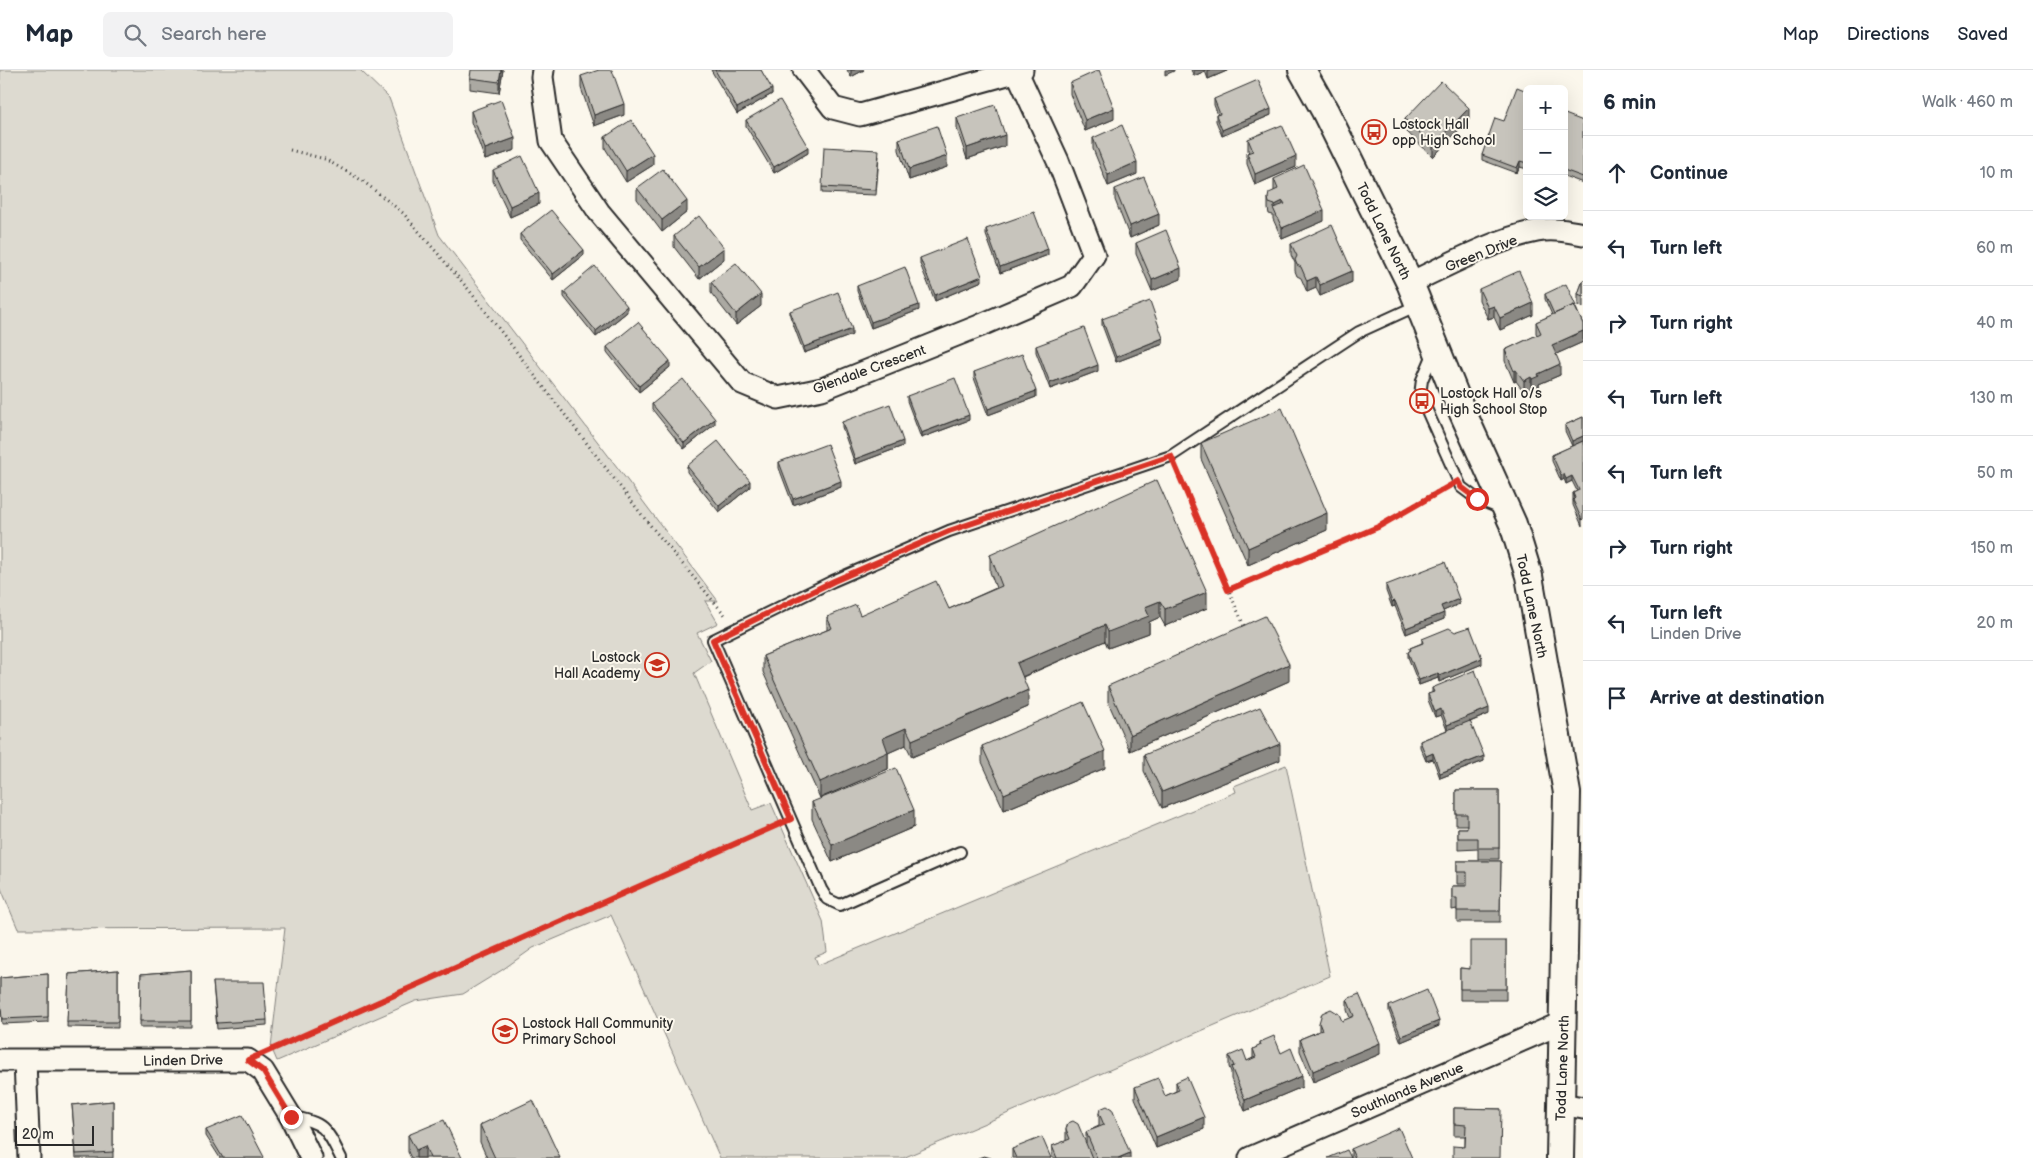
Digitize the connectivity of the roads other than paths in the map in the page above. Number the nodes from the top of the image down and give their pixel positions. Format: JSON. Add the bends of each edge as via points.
{"nodes":[{"id":1,"x":543,"y":70,"type":"edge"},
{"id":2,"x":804,"y":70,"type":"edge"},
{"id":3,"x":1302,"y":70,"type":"edge"},
{"id":4,"x":1019,"y":71,"type":"edge"},
{"id":5,"x":1583,"y":234,"type":"edge"},
{"id":6,"x":1414,"y":294,"type":"junction"},
{"id":7,"x":1436,"y":347,"type":"junction"},
{"id":8,"x":1507,"y":512,"type":"junction"},
{"id":9,"x":960,"y":852,"type":"dead end"},
{"id":10,"x":1564,"y":1022,"type":"junction"},
{"id":11,"x":0,"y":1060,"type":"edge"},
{"id":12,"x":25,"y":1061,"type":"junction"},
{"id":13,"x":1572,"y":1106,"type":"edge"},
{"id":14,"x":291,"y":1117,"type":"junction"},
{"id":15,"x":29,"y":1158,"type":"edge"},
{"id":16,"x":311,"y":1158,"type":"edge"},
{"id":17,"x":341,"y":1158,"type":"edge"},
{"id":18,"x":1250,"y":1158,"type":"edge"},
{"id":19,"x":1560,"y":1158,"type":"edge"}],
"edges":[{"from":1,"to":4,"type":"street","name":"Glendale Crescent","via":[[551,141],[599,212],[742,383],[778,398],[822,389],[1072,286],[1094,255]]},
{"from":2,"to":4,"type":"street","via":[[833,108],[860,115]]},
{"from":3,"to":6,"type":"street","name":"Todd Lane North"},
{"from":5,"to":6,"type":"street","name":"Green Drive","via":[[1538,231],[1487,248]]},
{"from":6,"to":7,"type":"street","name":"Todd Lane North"},
{"from":6,"to":9,"type":"lane","via":[[1171,456],[949,531],[834,581],[713,640],[827,899],[840,905]]},
{"from":7,"to":8,"type":"street","name":"Todd Lane North"},
{"from":7,"to":8,"type":"lane","via":[[1422,380],[1420,395],[1461,487],[1477,499]]},
{"from":8,"to":10,"type":"street","name":"Todd Lane North","via":[[1529,576],[1567,793]]},
{"from":10,"to":13,"type":"street","name":"Todd Lane North"},
{"from":10,"to":18,"type":"street","name":"Southlands Avenue"},
{"from":11,"to":12,"type":"street","name":"Linden Drive"},
{"from":12,"to":14,"type":"street","name":"Linden Drive","via":[[248,1060],[263,1071]]},
{"from":12,"to":15,"type":"street"},
{"from":13,"to":19,"type":"street","name":"Todd Lane North"},
{"from":14,"to":16,"type":"street"},
{"from":14,"to":17,"type":"lane","via":[[308,1119],[328,1131]]}]}
